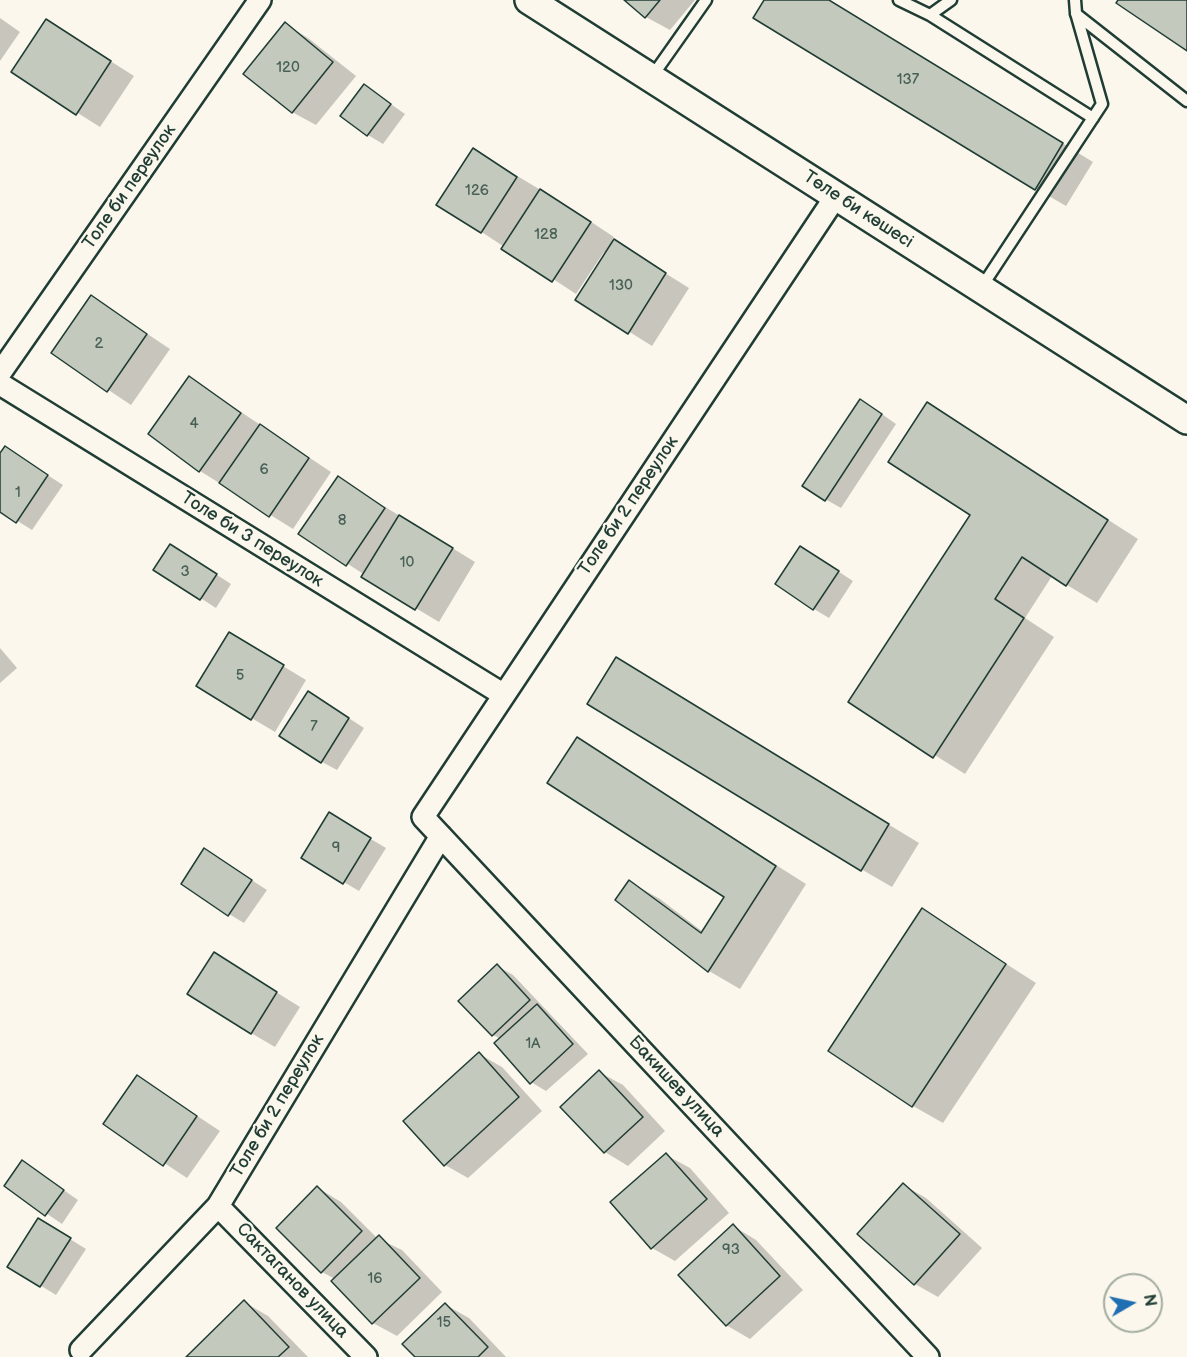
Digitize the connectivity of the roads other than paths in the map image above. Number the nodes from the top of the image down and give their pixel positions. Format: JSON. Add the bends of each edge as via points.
{"nodes":[{"id":1,"x":260,"y":0,"type":"edge"},
{"id":2,"x":530,"y":0,"type":"edge"},
{"id":3,"x":706,"y":0,"type":"edge"},
{"id":4,"x":898,"y":0,"type":"edge"},
{"id":5,"x":951,"y":0,"type":"edge"},
{"id":6,"x":1075,"y":0,"type":"edge"},
{"id":7,"x":1076,"y":14,"type":"junction"},
{"id":8,"x":930,"y":15,"type":"junction"},
{"id":9,"x":651,"y":78,"type":"junction"},
{"id":10,"x":1187,"y":101,"type":"edge"},
{"id":11,"x":1093,"y":118,"type":"junction"},
{"id":12,"x":836,"y":196,"type":"junction"},
{"id":13,"x":981,"y":288,"type":"junction"},
{"id":14,"x":0,"y":373,"type":"edge"},
{"id":15,"x":0,"y":384,"type":"edge"},
{"id":16,"x":1187,"y":420,"type":"edge"},
{"id":17,"x":504,"y":695,"type":"junction"},
{"id":18,"x":423,"y":817,"type":"joint"},
{"id":19,"x":441,"y":836,"type":"junction"},
{"id":20,"x":218,"y":1206,"type":"junction"},
{"id":21,"x":81,"y":1350,"type":"dead end"},
{"id":22,"x":366,"y":1357,"type":"edge"},
{"id":23,"x":928,"y":1357,"type":"edge"}],
"edges":[{"from":1,"to":14,"type":"street","name":"Толе би переулок"},
{"from":2,"to":9,"type":"street","name":"Төле би көшесі"},
{"from":3,"to":9,"type":"lane"},
{"from":4,"to":8,"type":"lane"},
{"from":5,"to":8,"type":"lane"},
{"from":6,"to":7,"type":"lane"},
{"from":7,"to":10,"type":"lane"},
{"from":7,"to":11,"type":"lane","via":[[1102,104]]},
{"from":8,"to":11,"type":"lane"},
{"from":9,"to":12,"type":"street","name":"Төле би көшесі"},
{"from":11,"to":13,"type":"lane"},
{"from":12,"to":13,"type":"street","name":"Төле би көшесі"},
{"from":12,"to":17,"type":"street","name":"Толе би 2 переулок"},
{"from":13,"to":16,"type":"street","name":"Төле би көшесі"},
{"from":15,"to":17,"type":"street","name":"Толе би 3 переулок"},
{"from":17,"to":18,"type":"street","name":"Толе би 2 переулок"},
{"from":18,"to":19,"type":"street","name":"Бакишев улица"},
{"from":19,"to":20,"type":"street","name":"Толе би 2 переулок"},
{"from":19,"to":23,"type":"street","name":"Бакишев улица"},
{"from":20,"to":21,"type":"street","name":"Толе би 2 переулок"},
{"from":20,"to":22,"type":"street","name":"Сактаганов улица"}]}
